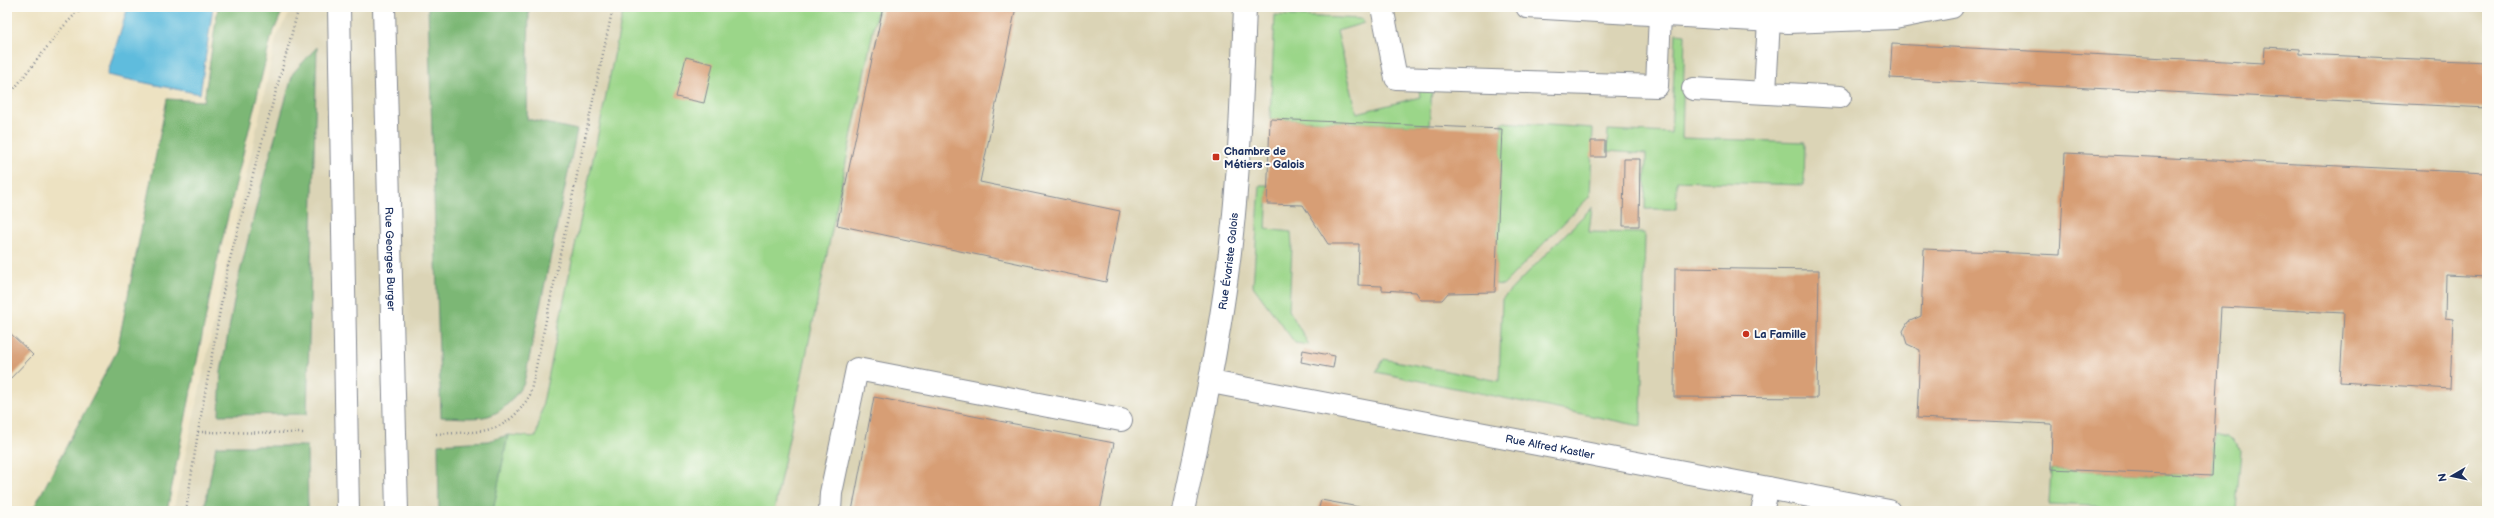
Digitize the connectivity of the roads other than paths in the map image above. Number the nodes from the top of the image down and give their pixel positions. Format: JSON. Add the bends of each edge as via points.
{"nodes":[{"id":1,"x":339,"y":7,"type":"edge"},
{"id":2,"x":384,"y":7,"type":"edge"},
{"id":3,"x":1245,"y":7,"type":"edge"},
{"id":4,"x":1382,"y":7,"type":"edge"},
{"id":5,"x":1527,"y":7,"type":"edge"},
{"id":6,"x":1952,"y":7,"type":"edge"},
{"id":7,"x":1745,"y":13,"type":"edge"},
{"id":8,"x":1849,"y":13,"type":"edge"},
{"id":9,"x":1660,"y":14,"type":"junction"},
{"id":10,"x":1769,"y":20,"type":"junction"},
{"id":11,"x":1693,"y":89,"type":"dead end"},
{"id":12,"x":1765,"y":92,"type":"junction"},
{"id":13,"x":1840,"y":97,"type":"dead end"},
{"id":14,"x":1211,"y":382,"type":"junction"},
{"id":15,"x":1121,"y":420,"type":"dead end"},
{"id":16,"x":1768,"y":488,"type":"junction"},
{"id":17,"x":348,"y":511,"type":"edge"},
{"id":18,"x":397,"y":511,"type":"edge"},
{"id":19,"x":830,"y":511,"type":"edge"},
{"id":20,"x":1183,"y":511,"type":"edge"},
{"id":21,"x":1762,"y":511,"type":"edge"},
{"id":22,"x":1889,"y":511,"type":"edge"}],
"edges":[{"from":1,"to":17,"type":"street"},
{"from":2,"to":18,"type":"street","name":"Rue Georges Burger"},
{"from":3,"to":14,"type":"street","name":"Rue Évariste Galois","via":[[1241,132],[1231,243]]},
{"from":4,"to":9,"type":"street","via":[[1396,78],[1649,86],[1657,86]]},
{"from":5,"to":9,"type":"street"},
{"from":6,"to":8,"type":"street","via":[[1894,18]]},
{"from":7,"to":9,"type":"street"},
{"from":7,"to":10,"type":"street"},
{"from":8,"to":10,"type":"street"},
{"from":10,"to":12,"type":"street"},
{"from":11,"to":12,"type":"street"},
{"from":12,"to":13,"type":"street"},
{"from":14,"to":16,"type":"street","name":"Rue Alfred Kastler"},
{"from":14,"to":20,"type":"street","name":"Rue Évariste Galois"},
{"from":15,"to":19,"type":"street","via":[[857,369],[831,493]]},
{"from":16,"to":21,"type":"street"},
{"from":16,"to":22,"type":"street","name":"Rue Alfred Kastler"}]}
